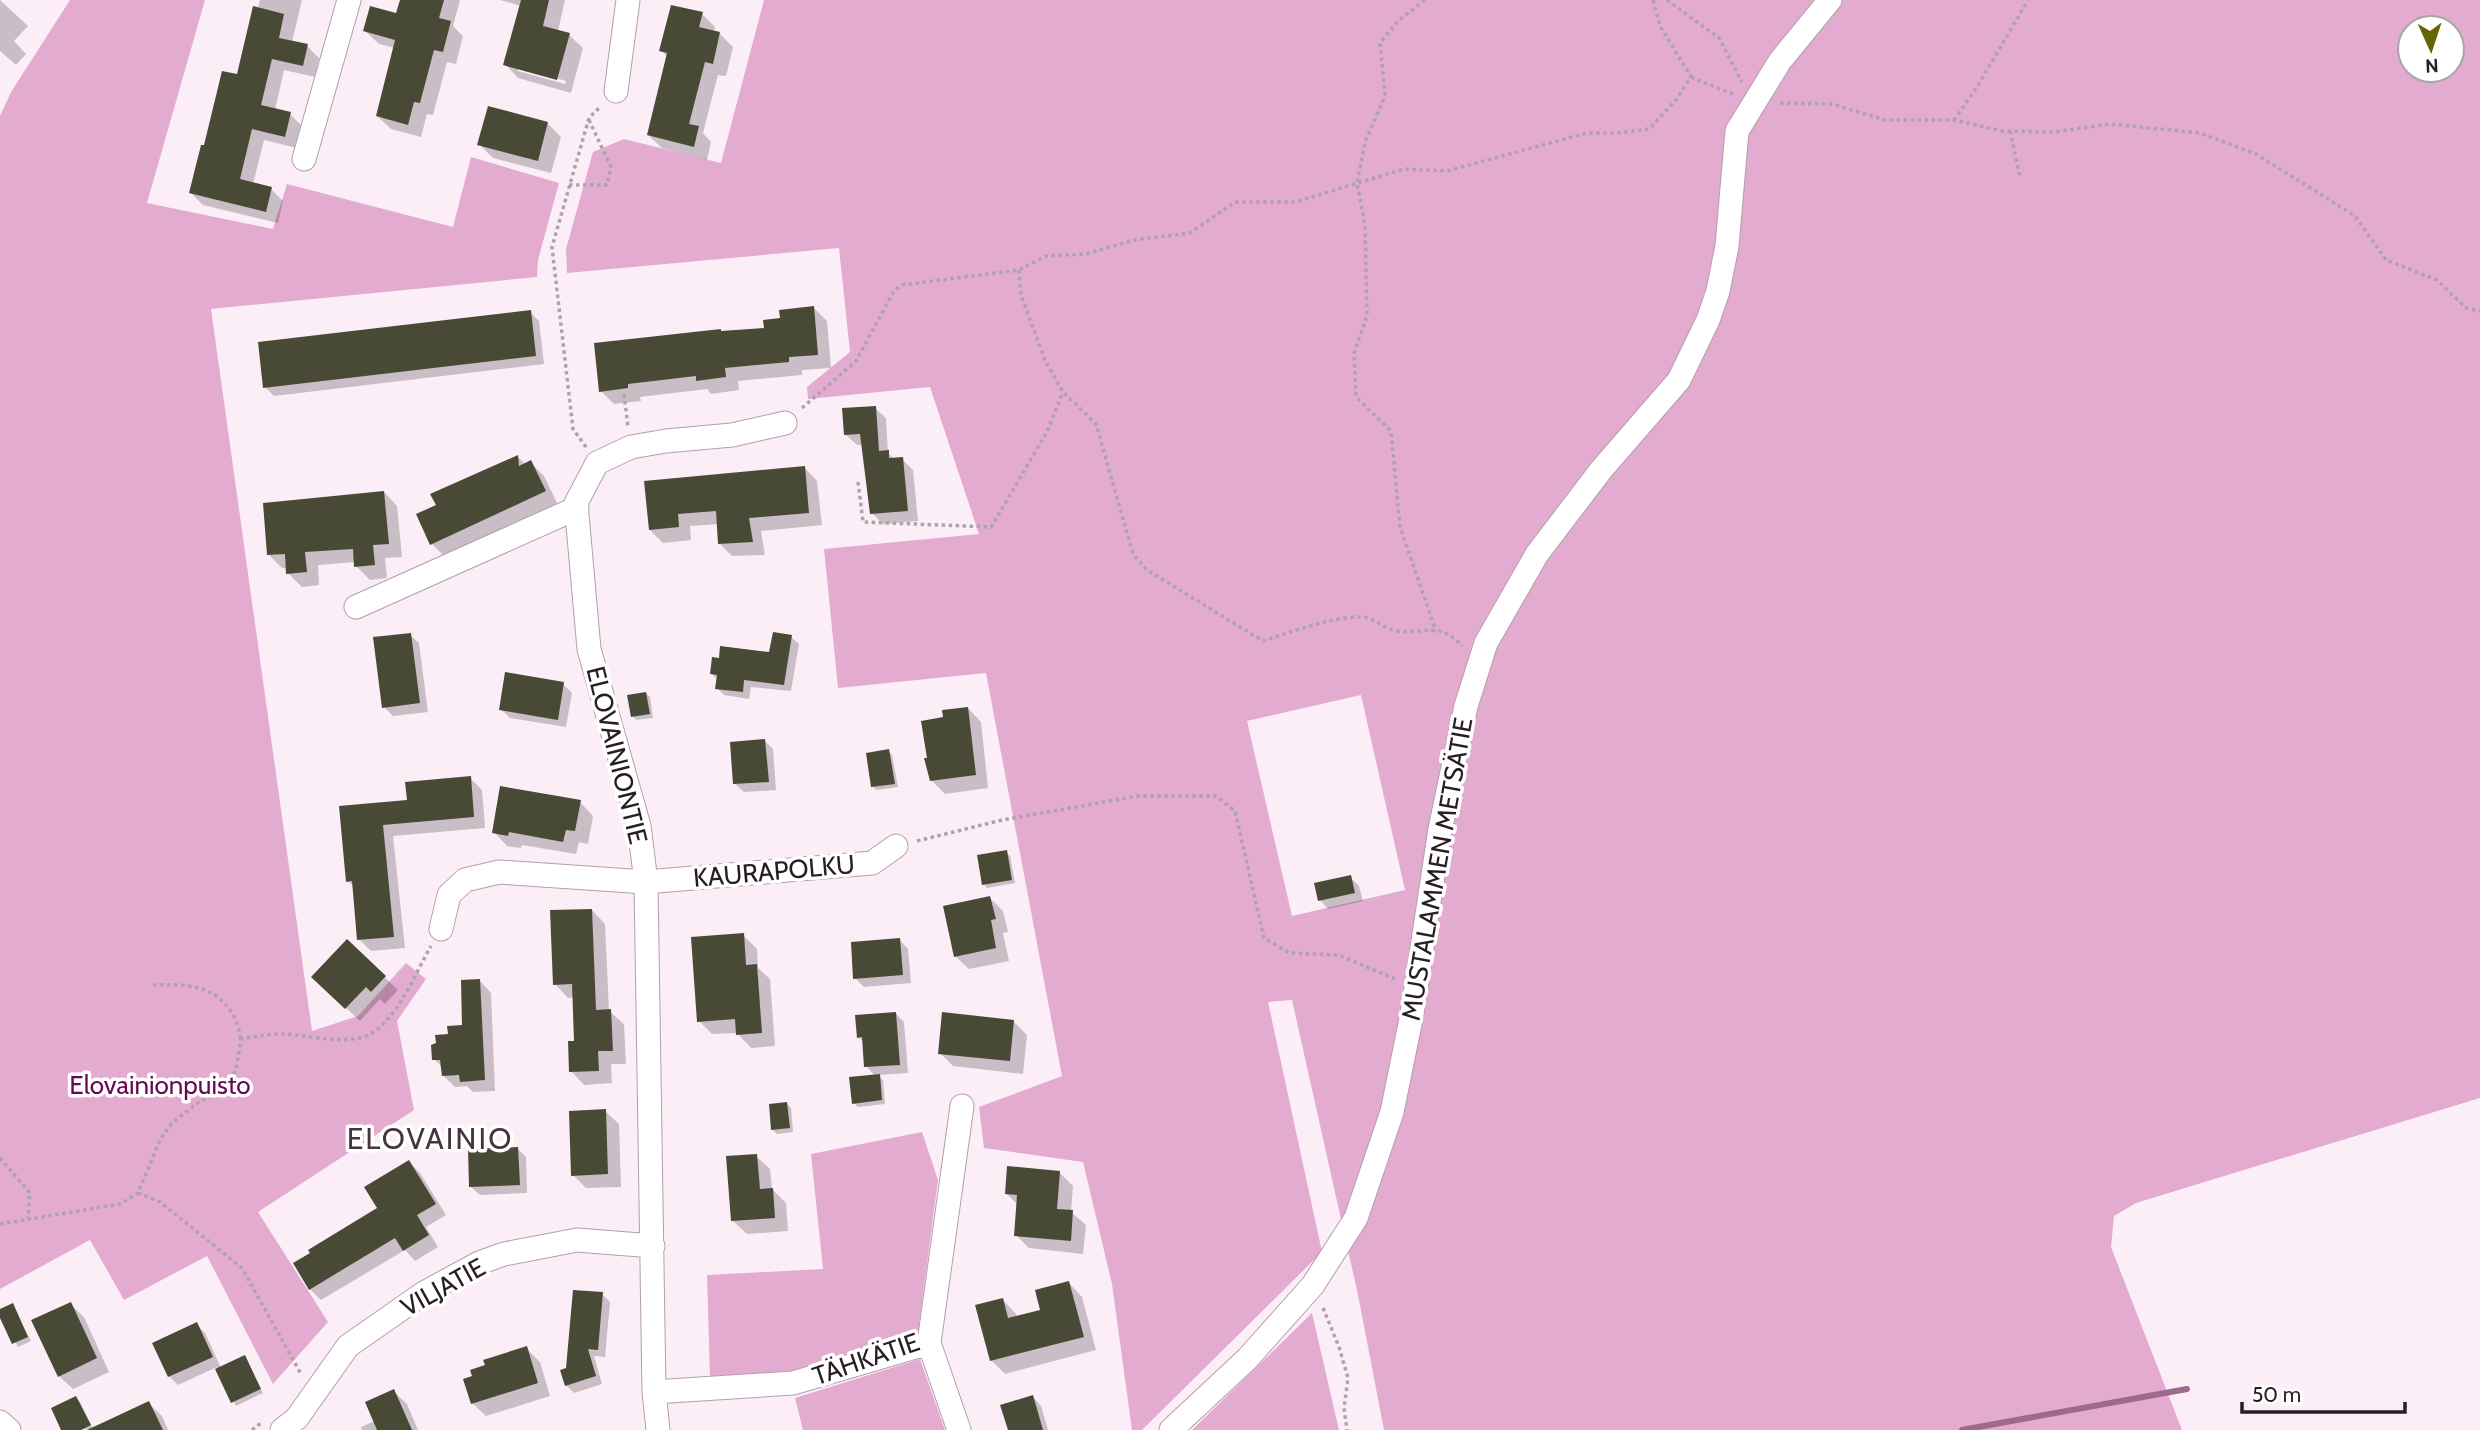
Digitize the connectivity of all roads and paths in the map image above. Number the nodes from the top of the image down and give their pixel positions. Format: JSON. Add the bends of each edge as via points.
{"nodes":[{"id":1,"x":349,"y":0,"type":"edge"},
{"id":2,"x":628,"y":0,"type":"edge"},
{"id":3,"x":1425,"y":0,"type":"edge"},
{"id":4,"x":1653,"y":0,"type":"edge"},
{"id":5,"x":1667,"y":0,"type":"edge"},
{"id":6,"x":1830,"y":0,"type":"edge"},
{"id":7,"x":2028,"y":0,"type":"edge"},
{"id":8,"x":1691,"y":77,"type":"junction"},
{"id":9,"x":617,"y":90,"type":"joint"},
{"id":10,"x":1753,"y":102,"type":"junction"},
{"id":11,"x":589,"y":118,"type":"junction"},
{"id":12,"x":1954,"y":120,"type":"junction"},
{"id":13,"x":2010,"y":131,"type":"junction"},
{"id":14,"x":304,"y":159,"type":"dead end"},
{"id":15,"x":2020,"y":177,"type":"dead end"},
{"id":16,"x":1357,"y":183,"type":"junction"},
{"id":17,"x":569,"y":185,"type":"junction"},
{"id":18,"x":1019,"y":270,"type":"junction"},
{"id":19,"x":2480,"y":311,"type":"edge"},
{"id":20,"x":1063,"y":392,"type":"junction"},
{"id":21,"x":624,"y":394,"type":"dead end"},
{"id":22,"x":785,"y":422,"type":"joint"},
{"id":23,"x":631,"y":447,"type":"junction"},
{"id":24,"x":597,"y":463,"type":"junction"},
{"id":25,"x":858,"y":482,"type":"dead end"},
{"id":26,"x":577,"y":508,"type":"junction"},
{"id":27,"x":356,"y":607,"type":"dead end"},
{"id":28,"x":1436,"y":631,"type":"junction"},
{"id":29,"x":1479,"y":664,"type":"junction"},
{"id":30,"x":895,"y":846,"type":"joint"},
{"id":31,"x":646,"y":882,"type":"junction"},
{"id":32,"x":441,"y":929,"type":"joint"},
{"id":33,"x":153,"y":985,"type":"dead end"},
{"id":34,"x":1416,"y":988,"type":"junction"},
{"id":35,"x":241,"y":1039,"type":"junction"},
{"id":36,"x":962,"y":1106,"type":"dead end"},
{"id":37,"x":0,"y":1158,"type":"edge"},
{"id":38,"x":138,"y":1193,"type":"junction"},
{"id":39,"x":28,"y":1218,"type":"junction"},
{"id":40,"x":0,"y":1224,"type":"edge"},
{"id":41,"x":653,"y":1246,"type":"junction"},
{"id":42,"x":1313,"y":1285,"type":"junction"},
{"id":43,"x":929,"y":1343,"type":"junction"},
{"id":44,"x":305,"y":1381,"type":"dead end"},
{"id":45,"x":654,"y":1392,"type":"junction"},
{"id":46,"x":0,"y":1422,"type":"edge"},
{"id":47,"x":288,"y":1424,"type":"edge"},
{"id":48,"x":9,"y":1430,"type":"edge"},
{"id":49,"x":252,"y":1430,"type":"edge"},
{"id":50,"x":658,"y":1430,"type":"edge"},
{"id":51,"x":959,"y":1430,"type":"edge"},
{"id":52,"x":1171,"y":1430,"type":"edge"},
{"id":53,"x":1347,"y":1430,"type":"edge"}],
"edges":[{"from":1,"to":14,"type":"street"},
{"from":2,"to":9,"type":"street"},
{"from":3,"to":16,"type":"path","via":[[1380,43],[1385,96],[1365,142]]},
{"from":4,"to":8,"type":"path","via":[[1660,26]]},
{"from":5,"to":10,"type":"path","via":[[1719,38]]},
{"from":6,"to":10,"type":"street","name":"MUSTALAMMEN METSÄTIE"},
{"from":7,"to":12,"type":"path"},
{"from":8,"to":10,"type":"path"},
{"from":8,"to":16,"type":"path","via":[[1649,129],[1587,132],[1447,171],[1404,169]]},
{"from":9,"to":11,"type":"path"},
{"from":10,"to":12,"type":"path","via":[[1832,104],[1885,120]]},
{"from":10,"to":29,"type":"street","name":"MUSTALAMMEN METSÄTIE","via":[[1737,131],[1727,246],[1709,320],[1679,380],[1601,470],[1537,554],[1486,643]]},
{"from":11,"to":17,"type":"path"},
{"from":11,"to":17,"type":"path","via":[[611,167],[607,185]]},
{"from":12,"to":13,"type":"path"},
{"from":13,"to":15,"type":"path"},
{"from":13,"to":19,"type":"path","via":[[2054,132],[2110,124],[2200,133],[2256,154],[2355,216],[2386,260],[2437,280],[2466,308]]},
{"from":16,"to":18,"type":"path","via":[[1295,202],[1235,202],[1190,233],[1134,240],[1086,254],[1046,256]]},
{"from":16,"to":28,"type":"path","via":[[1365,225],[1367,316],[1354,353],[1356,397],[1391,431],[1400,527]]},
{"from":17,"to":24,"type":"path","via":[[552,247],[573,429]]},
{"from":18,"to":20,"type":"path","via":[[1021,295],[1035,334]]},
{"from":18,"to":22,"type":"path","via":[[902,285],[894,291],[856,362]]},
{"from":20,"to":25,"type":"path","via":[[1047,432],[991,527],[863,522]]},
{"from":20,"to":28,"type":"path","via":[[1096,424],[1133,554],[1147,570],[1263,641],[1315,624],[1364,617],[1397,632]]},
{"from":21,"to":23,"type":"path"},
{"from":22,"to":23,"type":"street","via":[[733,435]]},
{"from":23,"to":24,"type":"street"},
{"from":24,"to":26,"type":"street","name":"ELOVAINIONTIE"},
{"from":26,"to":27,"type":"street"},
{"from":26,"to":31,"type":"street","name":"ELOVAINIONTIE","via":[[590,649],[639,826]]},
{"from":28,"to":29,"type":"path","via":[[1454,637]]},
{"from":29,"to":34,"type":"street","name":"MUSTALAMMEN METSÄTIE","via":[[1440,829]]},
{"from":30,"to":31,"type":"street","name":"KAURAPOLKU","via":[[872,863]]},
{"from":30,"to":34,"type":"path","via":[[1002,820],[1138,796],[1216,796],[1235,811],[1264,937],[1289,953],[1339,955]]},
{"from":31,"to":32,"type":"street","name":"KAURAPOLKU","via":[[499,872],[465,880],[449,895]]},
{"from":31,"to":41,"type":"street","name":"ELOVAINIONTIE"},
{"from":32,"to":35,"type":"path","via":[[408,987],[373,1033],[357,1038],[279,1034]]},
{"from":33,"to":35,"type":"path","via":[[180,984],[213,992],[233,1013]]},
{"from":34,"to":42,"type":"street","name":"MUSTALAMMEN METSÄTIE","via":[[1388,1124],[1356,1218]]},
{"from":35,"to":38,"type":"path","via":[[236,1070],[221,1092],[200,1101],[172,1124],[160,1140]]},
{"from":36,"to":43,"type":"street","name":"TÄHKÄTIE"},
{"from":37,"to":39,"type":"path","via":[[30,1193]]},
{"from":38,"to":39,"type":"path","via":[[120,1204]]},
{"from":38,"to":44,"type":"path","via":[[160,1202],[242,1268]]},
{"from":39,"to":40,"type":"path"},
{"from":41,"to":45,"type":"street","name":"ELOVAINIONTIE"},
{"from":41,"to":47,"type":"street","name":"VILJATIE","via":[[577,1240],[479,1263],[424,1293],[348,1346]]},
{"from":42,"to":52,"type":"street","name":"MUSTALAMMEN METSÄTIE","via":[[1247,1359]]},
{"from":42,"to":53,"type":"path","via":[[1348,1378]]},
{"from":43,"to":45,"type":"street","name":"TÄHKÄTIE","via":[[793,1384]]},
{"from":43,"to":51,"type":"street"},
{"from":45,"to":50,"type":"street","name":"ELOVAINIONTIE"},
{"from":46,"to":48,"type":"street"},
{"from":47,"to":49,"type":"path"}]}
